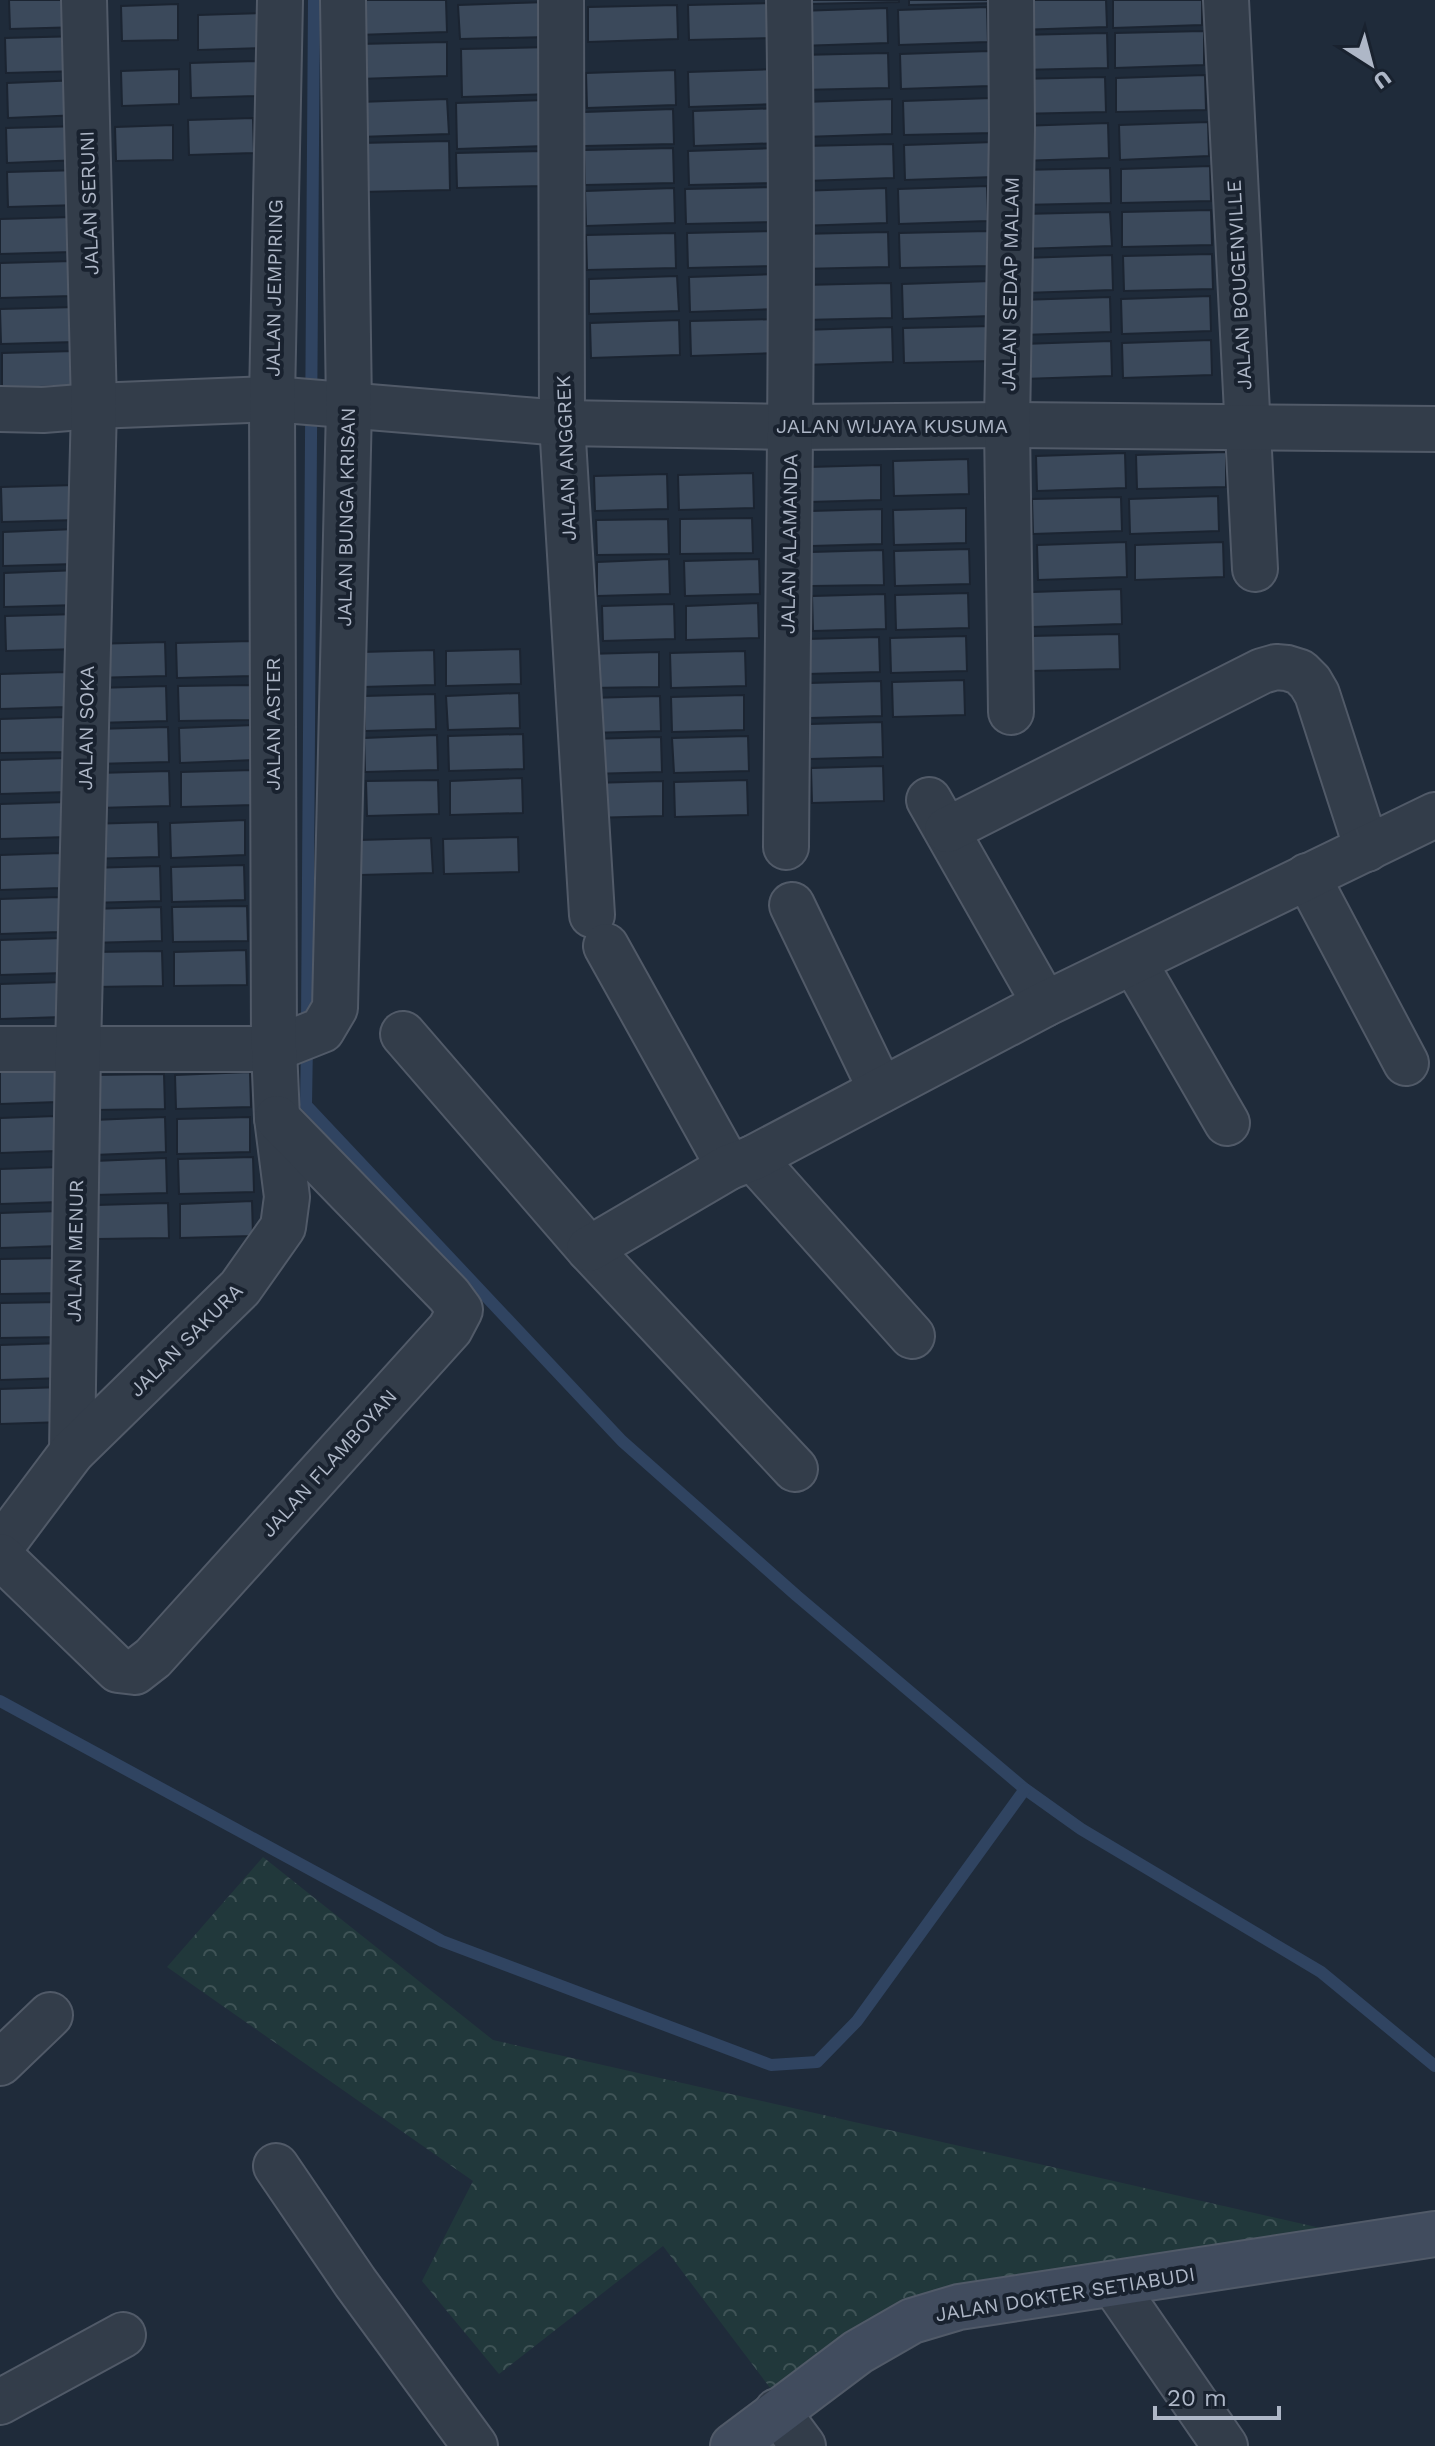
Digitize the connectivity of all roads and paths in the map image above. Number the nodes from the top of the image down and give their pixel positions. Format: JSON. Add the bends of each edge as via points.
{"nodes":[{"id":1,"x":84,"y":0,"type":"edge"},
{"id":2,"x":280,"y":0,"type":"edge"},
{"id":3,"x":343,"y":0,"type":"edge"},
{"id":4,"x":561,"y":0,"type":"edge"},
{"id":5,"x":789,"y":0,"type":"edge"},
{"id":6,"x":1011,"y":0,"type":"edge"},
{"id":7,"x":1226,"y":0,"type":"edge"},
{"id":8,"x":272,"y":399,"type":"junction"},
{"id":9,"x":94,"y":406,"type":"junction"},
{"id":10,"x":349,"y":407,"type":"junction"},
{"id":11,"x":0,"y":409,"type":"edge"},
{"id":12,"x":562,"y":423,"type":"junction"},
{"id":13,"x":1007,"y":425,"type":"junction"},
{"id":14,"x":790,"y":427,"type":"junction"},
{"id":15,"x":1246,"y":429,"type":"junction"},
{"id":16,"x":1435,"y":429,"type":"edge"},
{"id":17,"x":1255,"y":569,"type":"dead end"},
{"id":18,"x":1011,"y":712,"type":"dead end"},
{"id":19,"x":1435,"y":815,"type":"edge"},
{"id":20,"x":786,"y":847,"type":"dead end"},
{"id":21,"x":1367,"y":849,"type":"junction"},
{"id":22,"x":1307,"y":876,"type":"junction"},
{"id":23,"x":792,"y":905,"type":"dead end"},
{"id":24,"x":1134,"y":962,"type":"junction"},
{"id":25,"x":1045,"y":1004,"type":"junction"},
{"id":26,"x":403,"y":1034,"type":"dead end"},
{"id":27,"x":0,"y":1049,"type":"edge"},
{"id":28,"x":78,"y":1049,"type":"junction"},
{"id":29,"x":274,"y":1049,"type":"junction"},
{"id":30,"x":1406,"y":1063,"type":"dead end"},
{"id":31,"x":881,"y":1090,"type":"junction"},
{"id":32,"x":277,"y":1118,"type":"junction"},
{"id":33,"x":1227,"y":1123,"type":"dead end"},
{"id":34,"x":741,"y":1162,"type":"junction"},
{"id":35,"x":589,"y":1249,"type":"junction"},
{"id":36,"x":912,"y":1336,"type":"dead end"},
{"id":37,"x":72,"y":1452,"type":"junction"},
{"id":38,"x":795,"y":1469,"type":"dead end"},
{"id":39,"x":0,"y":1548,"type":"edge"},
{"id":40,"x":0,"y":1556,"type":"edge"},
{"id":41,"x":50,"y":2015,"type":"dead end"},
{"id":42,"x":0,"y":2063,"type":"edge"},
{"id":43,"x":276,"y":2166,"type":"dead end"},
{"id":44,"x":1435,"y":2234,"type":"edge"},
{"id":45,"x":1114,"y":2285,"type":"junction"},
{"id":46,"x":123,"y":2335,"type":"dead end"},
{"id":47,"x":0,"y":2402,"type":"edge"},
{"id":48,"x":777,"y":2411,"type":"junction"},
{"id":49,"x":475,"y":2446,"type":"edge"},
{"id":50,"x":733,"y":2446,"type":"edge"},
{"id":51,"x":803,"y":2446,"type":"edge"},
{"id":52,"x":1225,"y":2446,"type":"edge"}],
"edges":[{"from":1,"to":9,"type":"street","name":"JALAN SERUNI"},
{"from":2,"to":8,"type":"street","name":"JALAN JEMPIRING"},
{"from":3,"to":10,"type":"street","name":"JALAN BUNGA KRISAN"},
{"from":4,"to":12,"type":"street","name":"JALAN ANGGREK"},
{"from":5,"to":14,"type":"street","name":"JALAN ALAMANDA"},
{"from":6,"to":13,"type":"street","name":"JALAN SEDAP MALAM"},
{"from":7,"to":15,"type":"street","name":"JALAN BOUGENVILLE"},
{"from":8,"to":9,"type":"street","name":"JALAN JEMPIRING"},
{"from":8,"to":10,"type":"street","name":"JALAN WIJAYA KUSUMA"},
{"from":8,"to":29,"type":"street","name":"JALAN ASTER"},
{"from":9,"to":11,"type":"street","name":"JALAN JEMPIRING"},
{"from":9,"to":28,"type":"street","name":"JALAN SOKA"},
{"from":10,"to":12,"type":"street","name":"JALAN WIJAYA KUSUMA"},
{"from":10,"to":29,"type":"street","name":"JALAN BUNGA KRISAN","via":[[335,1008],[322,1030]]},
{"from":12,"to":14,"type":"street","name":"JALAN WIJAYA KUSUMA"},
{"from":12,"to":34,"type":"street","name":"JALAN ANGGREK","via":[[599,930]]},
{"from":13,"to":14,"type":"street","name":"JALAN WIJAYA KUSUMA"},
{"from":13,"to":15,"type":"street","name":"JALAN WIJAYA KUSUMA"},
{"from":13,"to":18,"type":"street","name":"JALAN SEDAP MALAM"},
{"from":14,"to":20,"type":"street","name":"JALAN ALAMANDA"},
{"from":15,"to":16,"type":"street","name":"JALAN WIJAYA KUSUMA"},
{"from":15,"to":17,"type":"street","name":"JALAN BOUGENVILLE"},
{"from":19,"to":21,"type":"street"},
{"from":21,"to":22,"type":"street"},
{"from":21,"to":25,"type":"street","via":[[1317,694],[1300,672],[1276,667],[938,815]]},
{"from":22,"to":24,"type":"street"},
{"from":22,"to":30,"type":"street"},
{"from":23,"to":31,"type":"street"},
{"from":24,"to":25,"type":"street"},
{"from":24,"to":33,"type":"street"},
{"from":25,"to":31,"type":"street"},
{"from":26,"to":35,"type":"street"},
{"from":27,"to":28,"type":"street"},
{"from":28,"to":29,"type":"street"},
{"from":28,"to":37,"type":"street","name":"JALAN MENUR"},
{"from":29,"to":32,"type":"street","name":"JALAN SAKURA"},
{"from":31,"to":34,"type":"street"},
{"from":32,"to":37,"type":"street","name":"JALAN SAKURA","via":[[287,1197],[283,1227],[240,1288]]},
{"from":32,"to":40,"type":"street","name":"JALAN FLAMBOYAN","via":[[449,1295],[460,1310],[450,1329],[135,1672],[118,1670]]},
{"from":34,"to":35,"type":"street"},
{"from":34,"to":36,"type":"street"},
{"from":35,"to":38,"type":"street"},
{"from":37,"to":39,"type":"street","name":"JALAN SAKURA"},
{"from":41,"to":42,"type":"street"},
{"from":43,"to":49,"type":"street"},
{"from":44,"to":45,"type":"main road","name":"JALAN DOKTER SETIABUDI"},
{"from":45,"to":48,"type":"main road","name":"JALAN DOKTER SETIABUDI","via":[[959,2307],[912,2321],[858,2352]]},
{"from":45,"to":52,"type":"street"},
{"from":46,"to":47,"type":"street"},
{"from":48,"to":50,"type":"main road","name":"JALAN DOKTER SETIABUDI"},
{"from":48,"to":51,"type":"street"}]}
